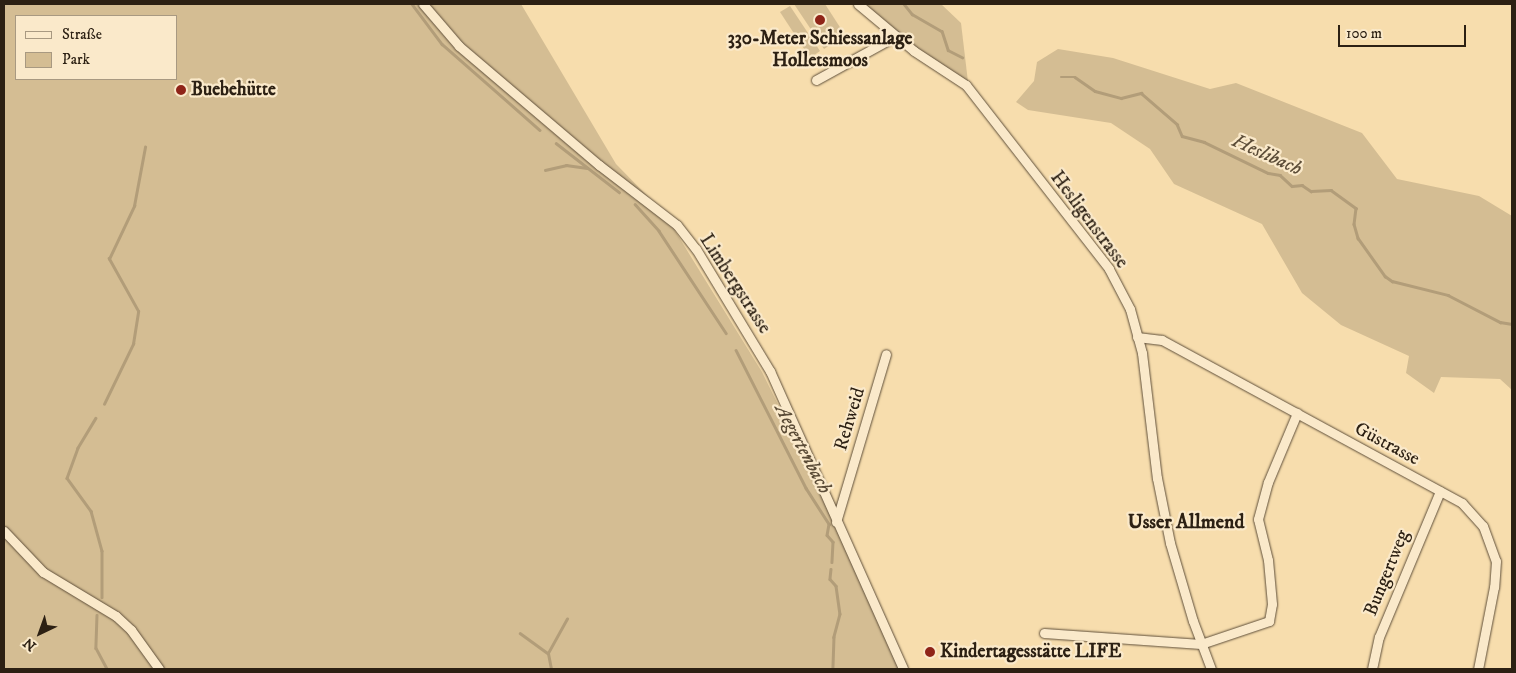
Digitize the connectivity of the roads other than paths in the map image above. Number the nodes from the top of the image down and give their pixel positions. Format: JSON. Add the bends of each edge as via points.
{"nodes":[{"id":1,"x":423,"y":4,"type":"edge"},
{"id":2,"x":858,"y":4,"type":"edge"},
{"id":3,"x":896,"y":36,"type":"junction"},
{"id":4,"x":816,"y":80,"type":"dead end"},
{"id":5,"x":1137,"y":337,"type":"junction"},
{"id":6,"x":886,"y":354,"type":"dead end"},
{"id":7,"x":1297,"y":413,"type":"junction"},
{"id":8,"x":1440,"y":491,"type":"junction"},
{"id":9,"x":836,"y":522,"type":"junction"},
{"id":10,"x":4,"y":531,"type":"edge"},
{"id":11,"x":1044,"y":633,"type":"dead end"},
{"id":12,"x":1200,"y":644,"type":"junction"},
{"id":13,"x":159,"y":669,"type":"edge"},
{"id":14,"x":903,"y":669,"type":"edge"},
{"id":15,"x":1212,"y":669,"type":"edge"},
{"id":16,"x":1372,"y":669,"type":"edge"},
{"id":17,"x":1478,"y":669,"type":"edge"}],
"edges":[{"from":1,"to":9,"type":"street","name":"Limbergstrasse","via":[[459,46],[539,116],[677,225],[701,257],[770,371]]},
{"from":2,"to":3,"type":"street","name":"Hesligenstrasse"},
{"from":3,"to":4,"type":"street"},
{"from":3,"to":5,"type":"street","name":"Hesligenstrasse","via":[[966,85],[1110,269],[1130,309]]},
{"from":5,"to":7,"type":"street","name":"Güstrasse","via":[[1162,340]]},
{"from":5,"to":12,"type":"street","name":"Hesligenstrasse","via":[[1148,382],[1158,478],[1170,543]]},
{"from":6,"to":9,"type":"street","name":"Rehweid"},
{"from":7,"to":8,"type":"street","name":"Güstrasse"},
{"from":7,"to":12,"type":"street","via":[[1268,482],[1258,519],[1268,560],[1272,604],[1269,622]]},
{"from":8,"to":16,"type":"street","name":"Bungertweg","via":[[1379,637]]},
{"from":8,"to":17,"type":"street","name":"Güstrasse","via":[[1462,503],[1483,526],[1496,561]]},
{"from":9,"to":14,"type":"street","name":"Limbergstrasse"},
{"from":10,"to":13,"type":"street","via":[[43,572],[116,616],[131,630]]},
{"from":11,"to":12,"type":"street"},
{"from":12,"to":15,"type":"street","name":"Hesligenstrasse"}]}
